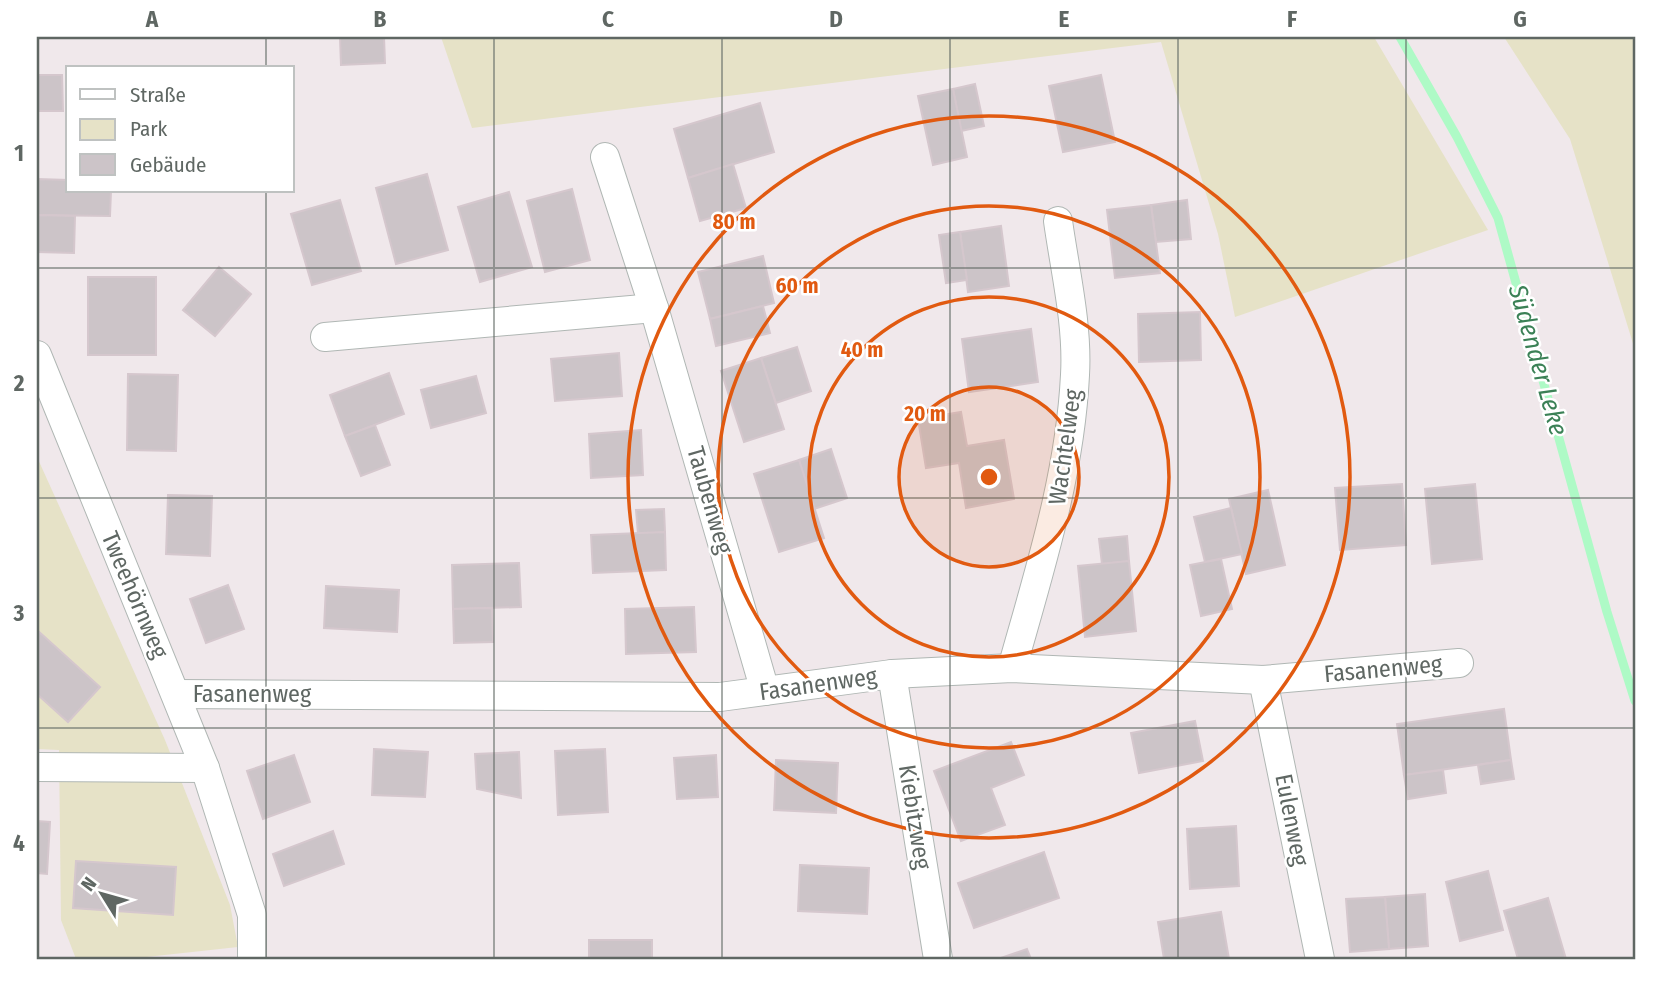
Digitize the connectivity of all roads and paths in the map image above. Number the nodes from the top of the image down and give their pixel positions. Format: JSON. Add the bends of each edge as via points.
{"nodes":[{"id":1,"x":605,"y":157,"type":"dead end"},
{"id":2,"x":1058,"y":221,"type":"dead end"},
{"id":3,"x":654,"y":308,"type":"junction"},
{"id":4,"x":325,"y":337,"type":"dead end"},
{"id":5,"x":37,"y":355,"type":"edge"},
{"id":6,"x":43,"y":394,"type":"edge"},
{"id":7,"x":1459,"y":663,"type":"dead end"},
{"id":8,"x":1012,"y":668,"type":"junction"},
{"id":9,"x":892,"y":674,"type":"junction"},
{"id":10,"x":1264,"y":680,"type":"junction"},
{"id":11,"x":765,"y":691,"type":"junction"},
{"id":12,"x":176,"y":694,"type":"junction"},
{"id":13,"x":37,"y":767,"type":"edge"},
{"id":14,"x":205,"y":768,"type":"junction"},
{"id":15,"x":252,"y":959,"type":"edge"},
{"id":16,"x":938,"y":959,"type":"edge"},
{"id":17,"x":1320,"y":959,"type":"edge"}],
"edges":[{"from":1,"to":3,"type":"street","name":"Taubenweg"},
{"from":2,"to":8,"type":"street","name":"Wachtelweg","via":[[1075,374],[1055,516]]},
{"from":3,"to":4,"type":"street"},
{"from":3,"to":11,"type":"street","name":"Taubenweg"},
{"from":5,"to":6,"type":"street","name":"Tweehörnweg"},
{"from":6,"to":12,"type":"street","name":"Tweehörnweg"},
{"from":7,"to":10,"type":"street","name":"Fasanenweg"},
{"from":8,"to":9,"type":"street","name":"Fasanenweg"},
{"from":8,"to":10,"type":"street","name":"Fasanenweg"},
{"from":9,"to":11,"type":"street","name":"Fasanenweg"},
{"from":9,"to":16,"type":"street","name":"Kiebitzweg"},
{"from":10,"to":17,"type":"street","name":"Eulenweg"},
{"from":11,"to":12,"type":"street","name":"Fasanenweg","via":[[720,698]]},
{"from":12,"to":14,"type":"street","name":"Tweehörnweg"},
{"from":13,"to":14,"type":"street"},
{"from":14,"to":15,"type":"street","name":"Tweehörnweg","via":[[252,915]]}]}
